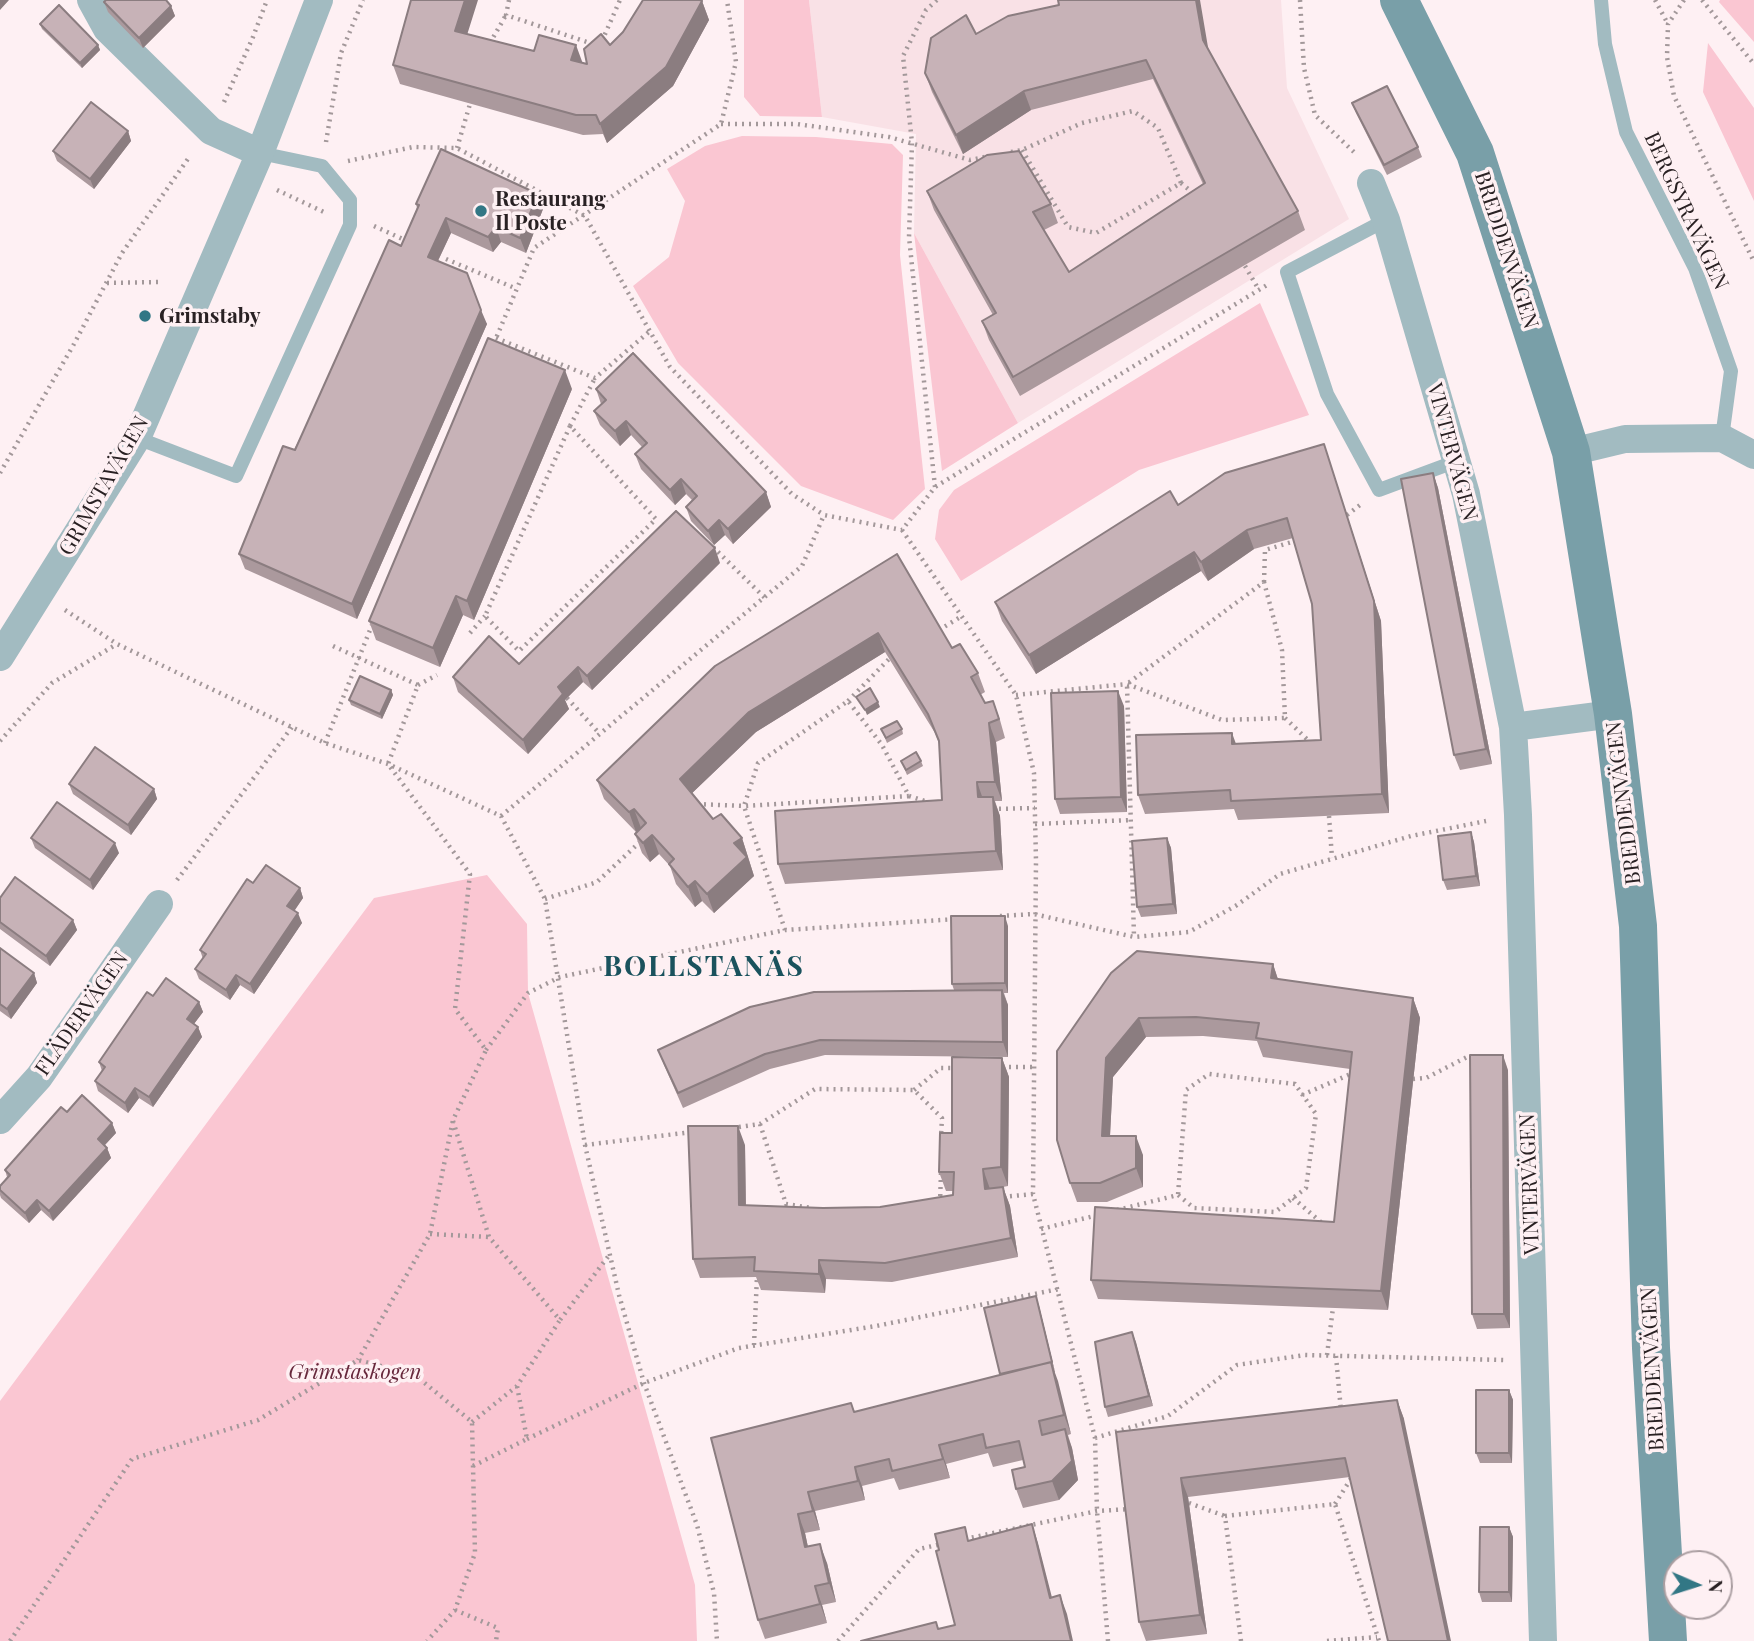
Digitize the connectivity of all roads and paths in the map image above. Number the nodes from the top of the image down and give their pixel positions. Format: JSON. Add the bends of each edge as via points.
{"nodes":[{"id":1,"x":91,"y":0,"type":"edge"},
{"id":2,"x":267,"y":0,"type":"edge"},
{"id":3,"x":319,"y":0,"type":"edge"},
{"id":4,"x":363,"y":0,"type":"edge"},
{"id":5,"x":509,"y":0,"type":"edge"},
{"id":6,"x":620,"y":0,"type":"edge"},
{"id":7,"x":727,"y":0,"type":"edge"},
{"id":8,"x":937,"y":0,"type":"edge"},
{"id":9,"x":1300,"y":0,"type":"edge"},
{"id":10,"x":1399,"y":0,"type":"edge"},
{"id":11,"x":1601,"y":0,"type":"edge"},
{"id":12,"x":1655,"y":0,"type":"edge"},
{"id":13,"x":1684,"y":0,"type":"edge"},
{"id":14,"x":1702,"y":0,"type":"edge"},
{"id":15,"x":506,"y":15,"type":"junction"},
{"id":16,"x":1668,"y":24,"type":"junction"},
{"id":17,"x":489,"y":46,"type":"edge"},
{"id":18,"x":1754,"y":64,"type":"edge"},
{"id":19,"x":470,"y":104,"type":"edge"},
{"id":20,"x":721,"y":124,"type":"junction"},
{"id":21,"x":211,"y":131,"type":"junction"},
{"id":22,"x":912,"y":143,"type":"junction"},
{"id":23,"x":457,"y":148,"type":"junction"},
{"id":24,"x":1022,"y":150,"type":"junction"},
{"id":25,"x":260,"y":153,"type":"junction"},
{"id":26,"x":1009,"y":153,"type":"edge"},
{"id":27,"x":996,"y":155,"type":"edge"},
{"id":28,"x":322,"y":166,"type":"junction"},
{"id":29,"x":1181,"y":183,"type":"junction"},
{"id":30,"x":1371,"y":183,"type":"joint"},
{"id":31,"x":1198,"y":198,"type":"edge"},
{"id":32,"x":586,"y":216,"type":"junction"},
{"id":33,"x":1386,"y":220,"type":"junction"},
{"id":34,"x":350,"y":225,"type":"junction"},
{"id":35,"x":409,"y":242,"type":"edge"},
{"id":36,"x":446,"y":259,"type":"dead end"},
{"id":37,"x":1754,"y":262,"type":"edge"},
{"id":38,"x":1245,"y":266,"type":"edge"},
{"id":39,"x":1287,"y":272,"type":"junction"},
{"id":40,"x":160,"y":282,"type":"dead end"},
{"id":41,"x":107,"y":283,"type":"junction"},
{"id":42,"x":517,"y":289,"type":"junction"},
{"id":43,"x":1259,"y":290,"type":"junction"},
{"id":44,"x":650,"y":331,"type":"junction"},
{"id":45,"x":496,"y":338,"type":"junction"},
{"id":46,"x":491,"y":350,"type":"edge"},
{"id":47,"x":595,"y":378,"type":"junction"},
{"id":48,"x":570,"y":426,"type":"junction"},
{"id":49,"x":137,"y":438,"type":"junction"},
{"id":50,"x":1722,"y":438,"type":"junction"},
{"id":51,"x":1571,"y":452,"type":"junction"},
{"id":52,"x":1754,"y":455,"type":"edge"},
{"id":53,"x":1457,"y":461,"type":"junction"},
{"id":54,"x":0,"y":473,"type":"edge"},
{"id":55,"x":935,"y":488,"type":"junction"},
{"id":56,"x":824,"y":515,"type":"junction"},
{"id":57,"x":656,"y":519,"type":"junction"},
{"id":58,"x":665,"y":519,"type":"edge"},
{"id":59,"x":902,"y":530,"type":"junction"},
{"id":60,"x":1296,"y":541,"type":"edge"},
{"id":61,"x":711,"y":545,"type":"edge"},
{"id":62,"x":1264,"y":582,"type":"junction"},
{"id":63,"x":765,"y":598,"type":"junction"},
{"id":64,"x":61,"y":608,"type":"dead end"},
{"id":65,"x":485,"y":615,"type":"junction"},
{"id":66,"x":962,"y":616,"type":"junction"},
{"id":67,"x":375,"y":619,"type":"edge"},
{"id":68,"x":938,"y":630,"type":"edge"},
{"id":69,"x":470,"y":633,"type":"edge"},
{"id":70,"x":117,"y":644,"type":"junction"},
{"id":71,"x":333,"y":646,"type":"dead end"},
{"id":72,"x":519,"y":651,"type":"junction"},
{"id":73,"x":0,"y":657,"type":"edge"},
{"id":74,"x":359,"y":657,"type":"junction"},
{"id":75,"x":527,"y":659,"type":"edge"},
{"id":76,"x":889,"y":659,"type":"edge"},
{"id":77,"x":437,"y":675,"type":"edge"},
{"id":78,"x":1127,"y":684,"type":"junction"},
{"id":79,"x":418,"y":685,"type":"junction"},
{"id":80,"x":1016,"y":695,"type":"junction"},
{"id":81,"x":567,"y":698,"type":"edge"},
{"id":82,"x":848,"y":701,"type":"junction"},
{"id":83,"x":1614,"y":714,"type":"junction"},
{"id":84,"x":1285,"y":718,"type":"junction"},
{"id":85,"x":292,"y":727,"type":"junction"},
{"id":86,"x":1513,"y":727,"type":"junction"},
{"id":87,"x":600,"y":734,"type":"junction"},
{"id":88,"x":0,"y":741,"type":"edge"},
{"id":89,"x":325,"y":743,"type":"junction"},
{"id":90,"x":1319,"y":751,"type":"edge"},
{"id":91,"x":388,"y":764,"type":"junction"},
{"id":92,"x":909,"y":796,"type":"junction"},
{"id":93,"x":692,"y":804,"type":"edge"},
{"id":94,"x":935,"y":804,"type":"edge"},
{"id":95,"x":744,"y":806,"type":"junction"},
{"id":96,"x":1035,"y":808,"type":"junction"},
{"id":97,"x":984,"y":809,"type":"edge"},
{"id":98,"x":1518,"y":815,"type":"junction"},
{"id":99,"x":501,"y":816,"type":"junction"},
{"id":100,"x":1329,"y":816,"type":"edge"},
{"id":101,"x":1131,"y":820,"type":"junction"},
{"id":102,"x":1035,"y":824,"type":"junction"},
{"id":103,"x":647,"y":835,"type":"edge"},
{"id":104,"x":1332,"y":858,"type":"junction"},
{"id":105,"x":545,"y":899,"type":"junction"},
{"id":106,"x":159,"y":904,"type":"joint"},
{"id":107,"x":1034,"y":914,"type":"junction"},
{"id":108,"x":993,"y":917,"type":"edge"},
{"id":109,"x":965,"y":918,"type":"edge"},
{"id":110,"x":785,"y":930,"type":"junction"},
{"id":111,"x":1134,"y":937,"type":"junction"},
{"id":112,"x":560,"y":978,"type":"junction"},
{"id":113,"x":486,"y":1050,"type":"junction"},
{"id":114,"x":1526,"y":1056,"type":"junction"},
{"id":115,"x":995,"y":1067,"type":"edge"},
{"id":116,"x":1035,"y":1067,"type":"junction"},
{"id":117,"x":968,"y":1068,"type":"edge"},
{"id":118,"x":1359,"y":1071,"type":"edge"},
{"id":119,"x":1413,"y":1079,"type":"dead end"},
{"id":120,"x":914,"y":1090,"type":"junction"},
{"id":121,"x":1303,"y":1095,"type":"junction"},
{"id":122,"x":0,"y":1120,"type":"edge"},
{"id":123,"x":453,"y":1121,"type":"junction"},
{"id":124,"x":760,"y":1124,"type":"junction"},
{"id":125,"x":720,"y":1129,"type":"edge"},
{"id":126,"x":693,"y":1132,"type":"edge"},
{"id":127,"x":941,"y":1143,"type":"edge"},
{"id":128,"x":586,"y":1145,"type":"junction"},
{"id":129,"x":941,"y":1168,"type":"edge"},
{"id":130,"x":1033,"y":1194,"type":"junction"},
{"id":131,"x":1178,"y":1195,"type":"junction"},
{"id":132,"x":991,"y":1198,"type":"edge"},
{"id":133,"x":1293,"y":1198,"type":"junction"},
{"id":134,"x":950,"y":1203,"type":"edge"},
{"id":135,"x":786,"y":1204,"type":"junction"},
{"id":136,"x":940,"y":1205,"type":"junction"},
{"id":137,"x":928,"y":1206,"type":"edge"},
{"id":138,"x":813,"y":1208,"type":"edge"},
{"id":139,"x":777,"y":1211,"type":"edge"},
{"id":140,"x":1116,"y":1211,"type":"edge"},
{"id":141,"x":1103,"y":1214,"type":"edge"},
{"id":142,"x":1322,"y":1224,"type":"edge"},
{"id":143,"x":1041,"y":1229,"type":"junction"},
{"id":144,"x":430,"y":1234,"type":"junction"},
{"id":145,"x":489,"y":1237,"type":"junction"},
{"id":146,"x":610,"y":1254,"type":"junction"},
{"id":147,"x":757,"y":1276,"type":"edge"},
{"id":148,"x":1059,"y":1289,"type":"junction"},
{"id":149,"x":1333,"y":1308,"type":"edge"},
{"id":150,"x":560,"y":1320,"type":"junction"},
{"id":151,"x":754,"y":1345,"type":"junction"},
{"id":152,"x":1327,"y":1355,"type":"junction"},
{"id":153,"x":1336,"y":1356,"type":"junction"},
{"id":154,"x":358,"y":1360,"type":"junction"},
{"id":155,"x":1536,"y":1360,"type":"junction"},
{"id":156,"x":644,"y":1383,"type":"junction"},
{"id":157,"x":517,"y":1386,"type":"junction"},
{"id":158,"x":1342,"y":1414,"type":"edge"},
{"id":159,"x":472,"y":1422,"type":"junction"},
{"id":160,"x":1095,"y":1438,"type":"junction"},
{"id":161,"x":527,"y":1439,"type":"junction"},
{"id":162,"x":473,"y":1467,"type":"junction"},
{"id":163,"x":1352,"y":1477,"type":"edge"},
{"id":164,"x":1189,"y":1503,"type":"edge"},
{"id":165,"x":1335,"y":1504,"type":"junction"},
{"id":166,"x":1130,"y":1509,"type":"edge"},
{"id":167,"x":1097,"y":1511,"type":"junction"},
{"id":168,"x":1225,"y":1516,"type":"junction"},
{"id":169,"x":956,"y":1541,"type":"edge"},
{"id":170,"x":943,"y":1544,"type":"edge"},
{"id":171,"x":455,"y":1610,"type":"junction"},
{"id":172,"x":1378,"y":1639,"type":"edge"},
{"id":173,"x":10,"y":1641,"type":"edge"},
{"id":174,"x":427,"y":1641,"type":"edge"},
{"id":175,"x":496,"y":1641,"type":"edge"},
{"id":176,"x":717,"y":1641,"type":"edge"},
{"id":177,"x":838,"y":1641,"type":"edge"},
{"id":178,"x":1108,"y":1641,"type":"edge"},
{"id":179,"x":1241,"y":1641,"type":"edge"},
{"id":180,"x":1327,"y":1641,"type":"edge"},
{"id":181,"x":1543,"y":1641,"type":"edge"},
{"id":182,"x":1668,"y":1641,"type":"edge"}],
"edges":[{"from":1,"to":21,"type":"street","via":[[107,29]]},
{"from":2,"to":21,"type":"path"},
{"from":3,"to":25,"type":"street","name":"GRIMSTAVÄGEN"},
{"from":4,"to":28,"type":"path","via":[[341,53]]},
{"from":5,"to":15,"type":"path"},
{"from":6,"to":15,"type":"path","via":[[600,46]]},
{"from":7,"to":20,"type":"path","via":[[736,62]]},
{"from":8,"to":22,"type":"path","via":[[926,10],[903,56]]},
{"from":9,"to":30,"type":"path","via":[[1304,68],[1315,115],[1356,152]]},
{"from":10,"to":51,"type":"street","name":"BREDDENVÄGEN","via":[[1475,153]]},
{"from":11,"to":50,"type":"lane","name":"BERGSYRAVÄGEN","via":[[1605,44],[1626,132],[1695,268],[1731,370]]},
{"from":12,"to":16,"type":"path"},
{"from":13,"to":16,"type":"path"},
{"from":14,"to":18,"type":"path"},
{"from":15,"to":17,"type":"path"},
{"from":16,"to":37,"type":"path","via":[[1667,57],[1674,96]]},
{"from":19,"to":23,"type":"path"},
{"from":20,"to":22,"type":"path","via":[[797,124]]},
{"from":20,"to":32,"type":"path"},
{"from":21,"to":25,"type":"street"},
{"from":21,"to":41,"type":"path","via":[[176,174]]},
{"from":22,"to":27,"type":"path","via":[[970,160]]},
{"from":22,"to":55,"type":"path","via":[[908,237]]},
{"from":23,"to":28,"type":"path","via":[[414,147]]},
{"from":23,"to":32,"type":"path"},
{"from":24,"to":26,"type":"path"},
{"from":24,"to":29,"type":"path","via":[[1082,123],[1133,111],[1158,128]]},
{"from":24,"to":29,"type":"path","via":[[1068,227],[1096,233]]},
{"from":25,"to":28,"type":"lane"},
{"from":25,"to":49,"type":"street","name":"GRIMSTAVÄGEN"},
{"from":28,"to":34,"type":"lane","via":[[350,200]]},
{"from":29,"to":31,"type":"path"},
{"from":30,"to":33,"type":"street","name":"VINTERVÄGEN"},
{"from":32,"to":42,"type":"path","via":[[534,248]]},
{"from":32,"to":44,"type":"path"},
{"from":33,"to":39,"type":"lane"},
{"from":33,"to":53,"type":"street","name":"VINTERVÄGEN"},
{"from":34,"to":35,"type":"path","via":[[373,226]]},
{"from":34,"to":49,"type":"lane","via":[[236,476]]},
{"from":36,"to":42,"type":"path"},
{"from":38,"to":43,"type":"path"},
{"from":39,"to":43,"type":"path"},
{"from":39,"to":53,"type":"lane","via":[[1327,394],[1379,490]]},
{"from":40,"to":41,"type":"path"},
{"from":41,"to":54,"type":"path"},
{"from":42,"to":45,"type":"path"},
{"from":43,"to":55,"type":"path"},
{"from":44,"to":47,"type":"path"},
{"from":44,"to":56,"type":"path","via":[[670,367],[792,494]]},
{"from":45,"to":46,"type":"path"},
{"from":45,"to":47,"type":"path"},
{"from":47,"to":48,"type":"path"},
{"from":48,"to":57,"type":"path"},
{"from":48,"to":65,"type":"path"},
{"from":49,"to":73,"type":"street","name":"GRIMSTAVÄGEN"},
{"from":50,"to":51,"type":"street","via":[[1625,439]]},
{"from":50,"to":52,"type":"street"},
{"from":51,"to":83,"type":"street","name":"BREDDENVÄGEN"},
{"from":53,"to":86,"type":"street","name":"VINTERVÄGEN"},
{"from":55,"to":59,"type":"path"},
{"from":56,"to":59,"type":"path"},
{"from":56,"to":63,"type":"path","via":[[802,566]]},
{"from":57,"to":58,"type":"path"},
{"from":57,"to":72,"type":"path"},
{"from":59,"to":66,"type":"path"},
{"from":60,"to":62,"type":"path","via":[[1265,550]]},
{"from":61,"to":63,"type":"path"},
{"from":62,"to":78,"type":"path"},
{"from":62,"to":84,"type":"path","via":[[1282,650]]},
{"from":63,"to":87,"type":"path"},
{"from":64,"to":70,"type":"path"},
{"from":65,"to":69,"type":"path"},
{"from":65,"to":72,"type":"path"},
{"from":66,"to":68,"type":"path"},
{"from":66,"to":80,"type":"path"},
{"from":67,"to":74,"type":"path"},
{"from":70,"to":85,"type":"path"},
{"from":70,"to":88,"type":"path","via":[[52,683]]},
{"from":71,"to":74,"type":"path"},
{"from":72,"to":75,"type":"path"},
{"from":74,"to":79,"type":"path"},
{"from":74,"to":89,"type":"path"},
{"from":76,"to":82,"type":"path"},
{"from":77,"to":79,"type":"path"},
{"from":78,"to":80,"type":"path"},
{"from":78,"to":84,"type":"path","via":[[1222,720]]},
{"from":78,"to":101,"type":"path"},
{"from":79,"to":91,"type":"path"},
{"from":80,"to":96,"type":"path","via":[[1034,773]]},
{"from":81,"to":87,"type":"path"},
{"from":82,"to":92,"type":"path","via":[[882,746]]},
{"from":82,"to":95,"type":"path","via":[[758,762]]},
{"from":83,"to":86,"type":"street"},
{"from":83,"to":182,"type":"street","name":"BREDDENVÄGEN","via":[[1638,926],[1651,1348]]},
{"from":84,"to":90,"type":"path"},
{"from":85,"to":89,"type":"path"},
{"from":85,"to":106,"type":"path"},
{"from":86,"to":98,"type":"street","name":"VINTERVÄGEN"},
{"from":87,"to":99,"type":"path"},
{"from":89,"to":91,"type":"path"},
{"from":91,"to":99,"type":"path"},
{"from":91,"to":113,"type":"path","via":[[470,874],[455,1009]]},
{"from":92,"to":94,"type":"path"},
{"from":92,"to":95,"type":"path"},
{"from":93,"to":95,"type":"path"},
{"from":95,"to":110,"type":"path"},
{"from":96,"to":97,"type":"path"},
{"from":96,"to":102,"type":"path"},
{"from":98,"to":104,"type":"path","via":[[1411,836]]},
{"from":98,"to":114,"type":"street","name":"VINTERVÄGEN"},
{"from":99,"to":105,"type":"path"},
{"from":100,"to":104,"type":"path"},
{"from":101,"to":102,"type":"path"},
{"from":101,"to":111,"type":"path"},
{"from":102,"to":107,"type":"path"},
{"from":103,"to":105,"type":"path","via":[[597,883]]},
{"from":104,"to":111,"type":"path","via":[[1280,874],[1189,932]]},
{"from":105,"to":112,"type":"path"},
{"from":106,"to":122,"type":"street","name":"FLÄDERVÄGEN","via":[[39,1077]]},
{"from":107,"to":108,"type":"path"},
{"from":107,"to":111,"type":"path"},
{"from":107,"to":116,"type":"path"},
{"from":109,"to":110,"type":"path"},
{"from":110,"to":112,"type":"path"},
{"from":112,"to":113,"type":"path","via":[[528,993]]},
{"from":112,"to":128,"type":"path"},
{"from":113,"to":123,"type":"path"},
{"from":114,"to":119,"type":"path","via":[[1467,1057],[1426,1078]]},
{"from":114,"to":155,"type":"street","name":"VINTERVÄGEN"},
{"from":115,"to":116,"type":"path"},
{"from":116,"to":130,"type":"path"},
{"from":117,"to":120,"type":"path","via":[[941,1068]]},
{"from":118,"to":121,"type":"path"},
{"from":120,"to":124,"type":"path","via":[[814,1089]]},
{"from":120,"to":127,"type":"path","via":[[942,1118]]},
{"from":121,"to":131,"type":"path","via":[[1295,1084],[1209,1074],[1186,1090]]},
{"from":121,"to":133,"type":"path","via":[[1316,1114],[1306,1188]]},
{"from":123,"to":144,"type":"path"},
{"from":123,"to":145,"type":"path"},
{"from":124,"to":125,"type":"path"},
{"from":124,"to":135,"type":"path"},
{"from":126,"to":128,"type":"path"},
{"from":128,"to":146,"type":"path"},
{"from":129,"to":136,"type":"path"},
{"from":130,"to":132,"type":"path"},
{"from":130,"to":143,"type":"path"},
{"from":131,"to":133,"type":"path","via":[[1194,1209],[1275,1212]]},
{"from":131,"to":140,"type":"path"},
{"from":133,"to":142,"type":"path"},
{"from":134,"to":136,"type":"path"},
{"from":135,"to":138,"type":"path"},
{"from":135,"to":139,"type":"path"},
{"from":136,"to":137,"type":"path"},
{"from":141,"to":143,"type":"path"},
{"from":143,"to":148,"type":"path"},
{"from":144,"to":145,"type":"path"},
{"from":144,"to":154,"type":"path"},
{"from":145,"to":150,"type":"path"},
{"from":146,"to":150,"type":"path"},
{"from":146,"to":156,"type":"path"},
{"from":147,"to":151,"type":"path"},
{"from":148,"to":151,"type":"path"},
{"from":148,"to":160,"type":"path"},
{"from":149,"to":152,"type":"path"},
{"from":150,"to":157,"type":"path"},
{"from":151,"to":156,"type":"path"},
{"from":152,"to":153,"type":"path"},
{"from":152,"to":160,"type":"path","via":[[1237,1365],[1168,1416]]},
{"from":153,"to":155,"type":"path"},
{"from":153,"to":158,"type":"path"},
{"from":154,"to":159,"type":"path","via":[[415,1375]]},
{"from":154,"to":173,"type":"path","via":[[258,1420],[132,1460]]},
{"from":155,"to":181,"type":"street","name":"VINTERVÄGEN"},
{"from":156,"to":161,"type":"path"},
{"from":156,"to":176,"type":"path","via":[[697,1525],[713,1593]]},
{"from":157,"to":159,"type":"path"},
{"from":157,"to":161,"type":"path"},
{"from":159,"to":162,"type":"path"},
{"from":160,"to":167,"type":"path"},
{"from":161,"to":162,"type":"path"},
{"from":162,"to":171,"type":"path","via":[[474,1553]]},
{"from":163,"to":165,"type":"path"},
{"from":164,"to":168,"type":"path"},
{"from":165,"to":168,"type":"path"},
{"from":165,"to":172,"type":"path"},
{"from":166,"to":167,"type":"path"},
{"from":167,"to":169,"type":"path"},
{"from":167,"to":178,"type":"path"},
{"from":168,"to":179,"type":"path"},
{"from":170,"to":177,"type":"path","via":[[919,1549]]},
{"from":171,"to":174,"type":"path"},
{"from":171,"to":175,"type":"path","via":[[498,1628]]},
{"from":172,"to":180,"type":"path"}]}
